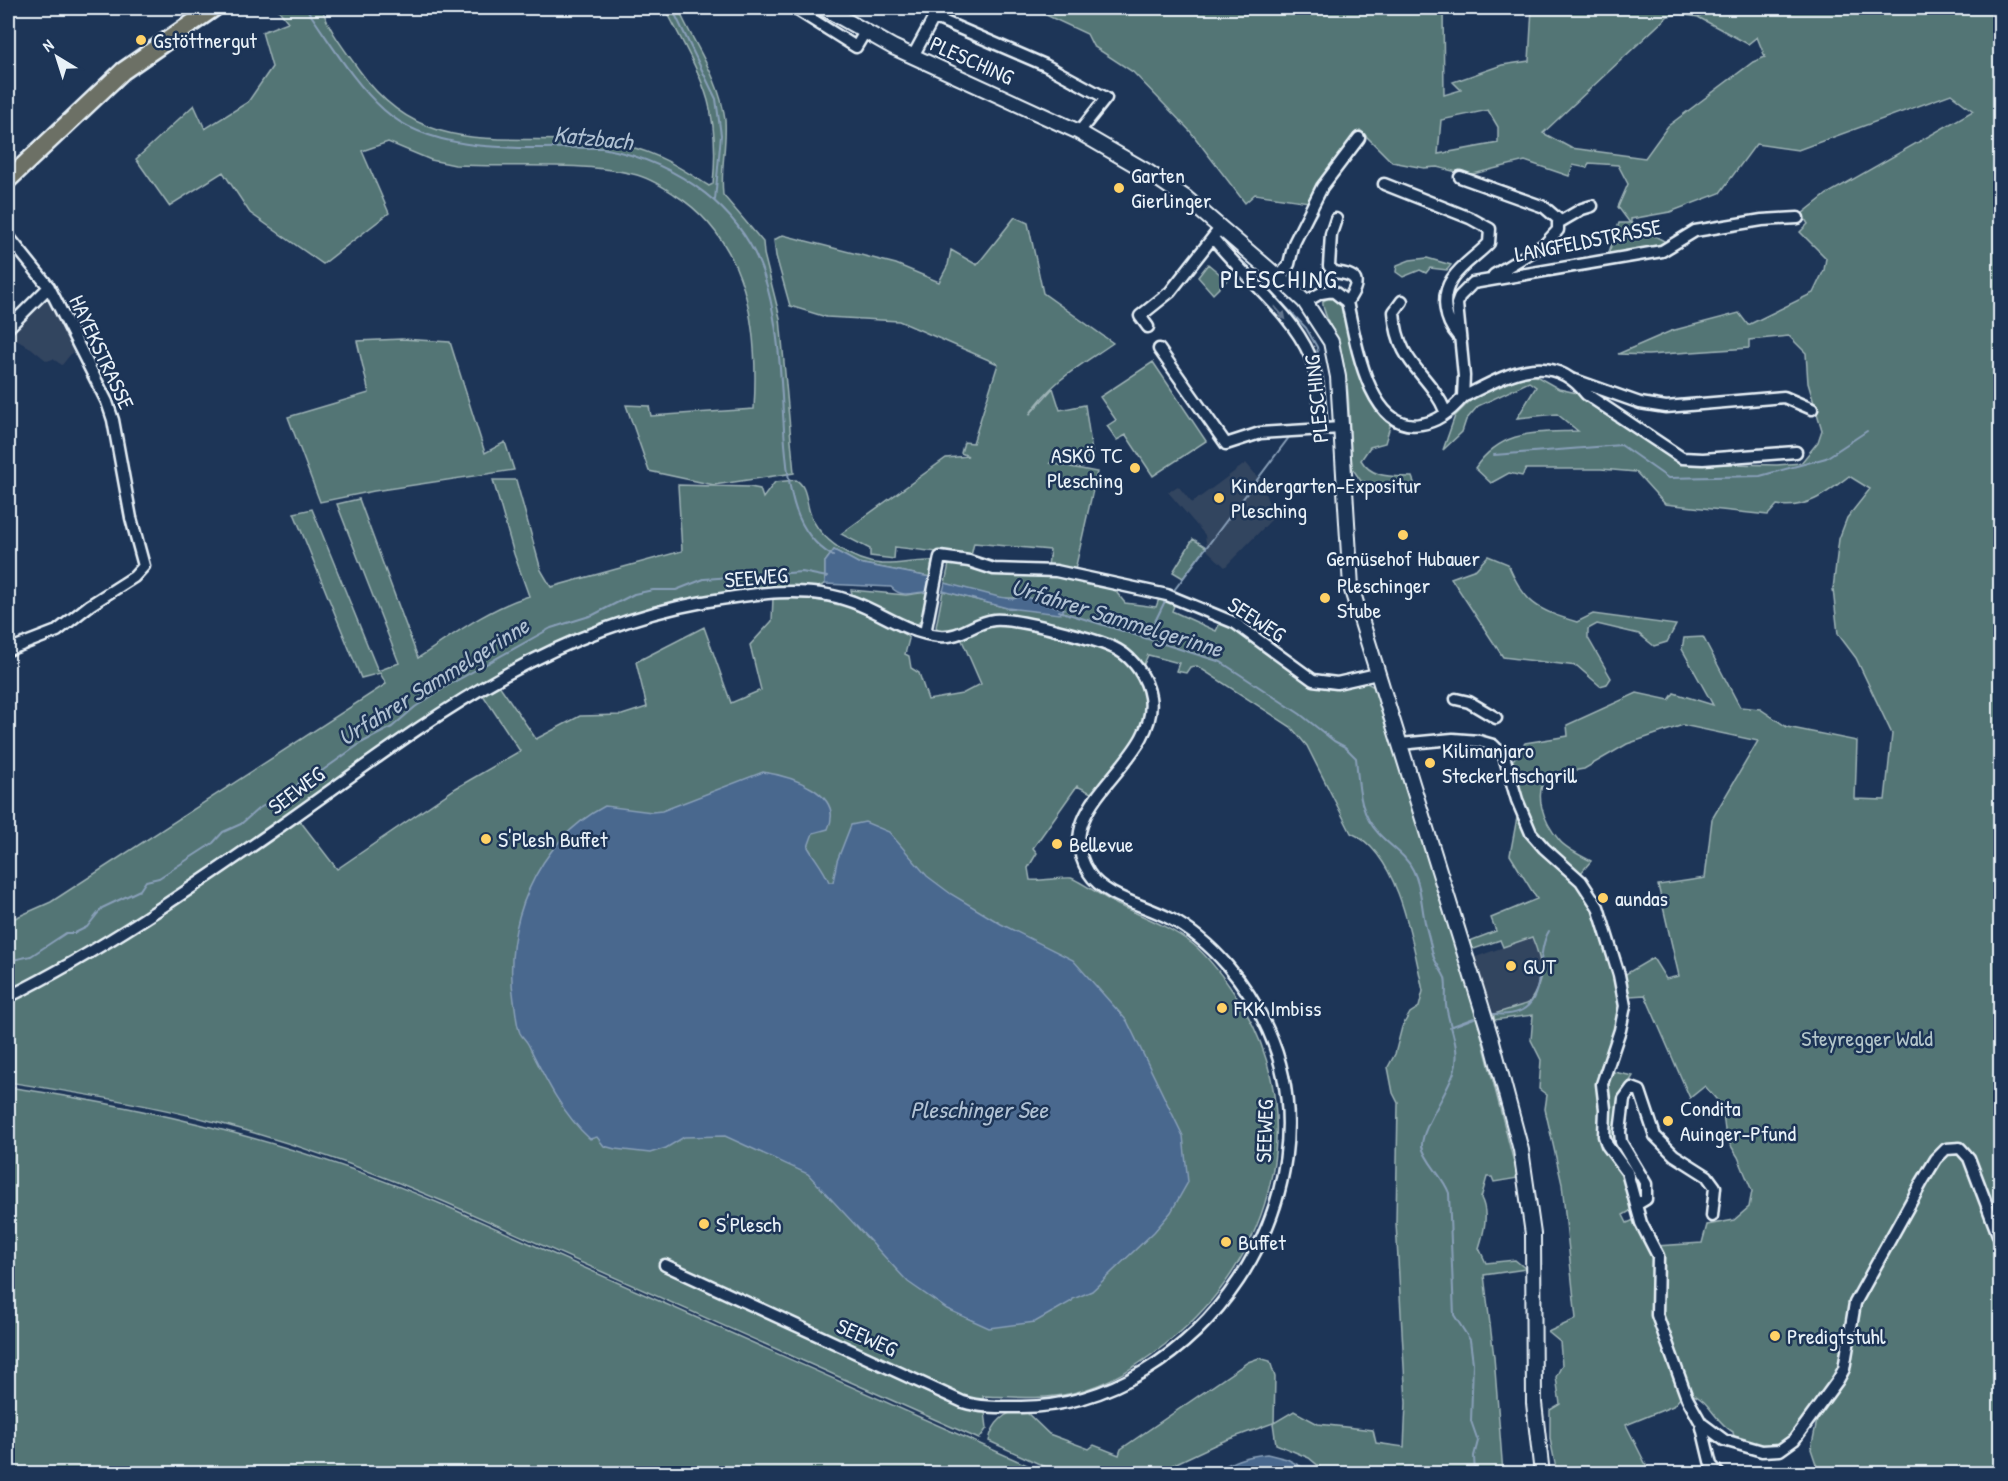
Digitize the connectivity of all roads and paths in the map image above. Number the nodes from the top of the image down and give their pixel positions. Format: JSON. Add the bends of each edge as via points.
{"nodes":[{"id":1,"x":214,"y":8,"type":"edge"},
{"id":2,"x":794,"y":8,"type":"edge"},
{"id":3,"x":824,"y":8,"type":"edge"},
{"id":4,"x":865,"y":32,"type":"junction"},
{"id":5,"x":913,"y":56,"type":"junction"},
{"id":6,"x":1079,"y":132,"type":"junction"},
{"id":7,"x":1359,"y":138,"type":"dead end"},
{"id":8,"x":1461,"y":177,"type":"dead end"},
{"id":9,"x":8,"y":180,"type":"edge"},
{"id":10,"x":1384,"y":184,"type":"dead end"},
{"id":11,"x":1593,"y":206,"type":"dead end"},
{"id":12,"x":1798,"y":218,"type":"dead end"},
{"id":13,"x":1336,"y":219,"type":"dead end"},
{"id":14,"x":1558,"y":223,"type":"junction"},
{"id":15,"x":1217,"y":233,"type":"junction"},
{"id":16,"x":10,"y":242,"type":"edge"},
{"id":17,"x":1279,"y":278,"type":"junction"},
{"id":18,"x":1489,"y":278,"type":"junction"},
{"id":19,"x":49,"y":286,"type":"junction"},
{"id":20,"x":1305,"y":302,"type":"junction"},
{"id":21,"x":1347,"y":302,"type":"junction"},
{"id":22,"x":1402,"y":302,"type":"dead end"},
{"id":23,"x":1148,"y":327,"type":"dead end"},
{"id":24,"x":8,"y":328,"type":"edge"},
{"id":25,"x":1458,"y":336,"type":"junction"},
{"id":26,"x":1159,"y":349,"type":"dead end"},
{"id":27,"x":1575,"y":380,"type":"junction"},
{"id":28,"x":1463,"y":397,"type":"junction"},
{"id":29,"x":1812,"y":409,"type":"dead end"},
{"id":30,"x":1446,"y":413,"type":"junction"},
{"id":31,"x":1341,"y":428,"type":"junction"},
{"id":32,"x":1322,"y":429,"type":"junction"},
{"id":33,"x":1796,"y":452,"type":"dead end"},
{"id":34,"x":925,"y":633,"type":"junction"},
{"id":35,"x":8,"y":650,"type":"edge"},
{"id":36,"x":1377,"y":674,"type":"junction"},
{"id":37,"x":1456,"y":699,"type":"dead end"},
{"id":38,"x":1496,"y":718,"type":"dead end"},
{"id":39,"x":1400,"y":744,"type":"junction"},
{"id":40,"x":8,"y":997,"type":"edge"},
{"id":41,"x":1636,"y":1205,"type":"junction"},
{"id":42,"x":1712,"y":1216,"type":"dead end"},
{"id":43,"x":2001,"y":1240,"type":"edge"},
{"id":44,"x":665,"y":1266,"type":"dead end"},
{"id":45,"x":1701,"y":1423,"type":"junction"},
{"id":46,"x":1542,"y":1473,"type":"edge"},
{"id":47,"x":1719,"y":1473,"type":"edge"}],
"edges":[{"from":1,"to":9,"type":"main road","via":[[123,71]]},
{"from":2,"to":4,"type":"street","via":[[856,46]]},
{"from":3,"to":4,"type":"main road","name":"PLESCHING"},
{"from":4,"to":5,"type":"main road","name":"PLESCHING"},
{"from":5,"to":6,"type":"main road","name":"PLESCHING"},
{"from":5,"to":6,"type":"street","name":"PLESCHING","via":[[932,21],[938,18],[1045,65],[1106,98]]},
{"from":6,"to":15,"type":"main road","name":"PLESCHING","via":[[1156,177]]},
{"from":7,"to":17,"type":"street","via":[[1322,187],[1294,243],[1289,264]]},
{"from":8,"to":14,"type":"street","name":"LANGFELDSTRASSE","via":[[1544,207],[1552,211]]},
{"from":10,"to":25,"type":"street","name":"LANGFELDSTRASSE","via":[[1490,229],[1489,243],[1452,280],[1447,294],[1448,325]]},
{"from":11,"to":14,"type":"street"},
{"from":12,"to":18,"type":"street","name":"LANGFELDSTRASSE","via":[[1695,231],[1662,251]]},
{"from":13,"to":21,"type":"street","via":[[1329,266],[1334,272],[1351,274],[1355,279],[1356,286]]},
{"from":14,"to":18,"type":"street","name":"LANGFELDSTRASSE","via":[[1558,230],[1545,244]]},
{"from":15,"to":17,"type":"main road","name":"PLESCHING"},
{"from":15,"to":23,"type":"street","via":[[1170,292],[1140,316]]},
{"from":15,"to":32,"type":"street","one_way":true,"via":[[1283,315],[1310,356]]},
{"from":16,"to":19,"type":"street","name":"HAYEKSTRASSE"},
{"from":17,"to":20,"type":"main road","name":"PLESCHING"},
{"from":18,"to":25,"type":"street","name":"LANGFELDSTRASSE","via":[[1473,283],[1460,296]]},
{"from":19,"to":24,"type":"street"},
{"from":19,"to":35,"type":"street","name":"HAYEKSTRASSE","via":[[111,412],[144,568],[57,631]]},
{"from":20,"to":21,"type":"street","via":[[1333,291]]},
{"from":20,"to":31,"type":"main road","name":"PLESCHING","via":[[1324,328],[1333,350]]},
{"from":21,"to":30,"type":"street","via":[[1362,365],[1383,410],[1399,422],[1418,425]]},
{"from":22,"to":30,"type":"street","via":[[1394,312],[1401,347],[1441,400]]},
{"from":25,"to":28,"type":"street","name":"LANGFELDSTRASSE"},
{"from":26,"to":32,"type":"street","via":[[1226,444],[1260,433]]},
{"from":27,"to":28,"type":"street","via":[[1541,368],[1528,369]]},
{"from":27,"to":29,"type":"street","via":[[1666,407],[1784,397]]},
{"from":27,"to":33,"type":"street","via":[[1586,394],[1682,458]]},
{"from":28,"to":30,"type":"street"},
{"from":31,"to":32,"type":"street"},
{"from":31,"to":36,"type":"main road","name":"PLESCHING","via":[[1349,575]]},
{"from":34,"to":36,"type":"street","name":"SEEWEG","via":[[940,557],[994,569],[1056,571],[1167,595],[1235,623],[1301,674],[1325,683]]},
{"from":34,"to":40,"type":"street","name":"SEEWEG","via":[[912,632],[841,598],[797,593],[699,603],[613,625],[565,644],[501,675],[183,891]]},
{"from":34,"to":44,"type":"street","name":"SEEWEG","via":[[952,637],[985,621],[1012,620],[1116,649],[1130,659],[1145,681],[1151,713],[1145,732],[1088,810],[1081,829],[1082,854],[1089,873],[1102,886],[1167,916],[1212,948],[1267,1027],[1284,1084],[1287,1117],[1280,1188],[1269,1224],[1231,1293],[1182,1343],[1142,1372],[1102,1393],[1041,1407],[980,1407],[963,1402]]},
{"from":36,"to":39,"type":"main road","name":"PLESCHING"},
{"from":37,"to":38,"type":"street"},
{"from":39,"to":41,"type":"street","via":[[1453,739],[1493,745],[1504,756],[1531,833],[1581,880],[1596,903],[1625,1006],[1602,1083],[1604,1136],[1627,1172]]},
{"from":39,"to":46,"type":"main road","name":"PLESCHING","via":[[1492,1041],[1521,1150],[1533,1234],[1534,1404]]},
{"from":41,"to":42,"type":"street","via":[[1646,1199],[1646,1184],[1621,1142],[1620,1132],[1624,1099],[1632,1088],[1640,1091],[1655,1136],[1674,1155],[1707,1176],[1715,1187]]},
{"from":41,"to":45,"type":"street","via":[[1660,1266],[1657,1315],[1687,1398]]},
{"from":43,"to":45,"type":"street","via":[[1969,1158],[1960,1148],[1946,1149],[1922,1182],[1855,1303],[1844,1369],[1794,1440],[1780,1450],[1762,1451],[1724,1440]]},
{"from":45,"to":47,"type":"street","via":[[1711,1465]]}]}
